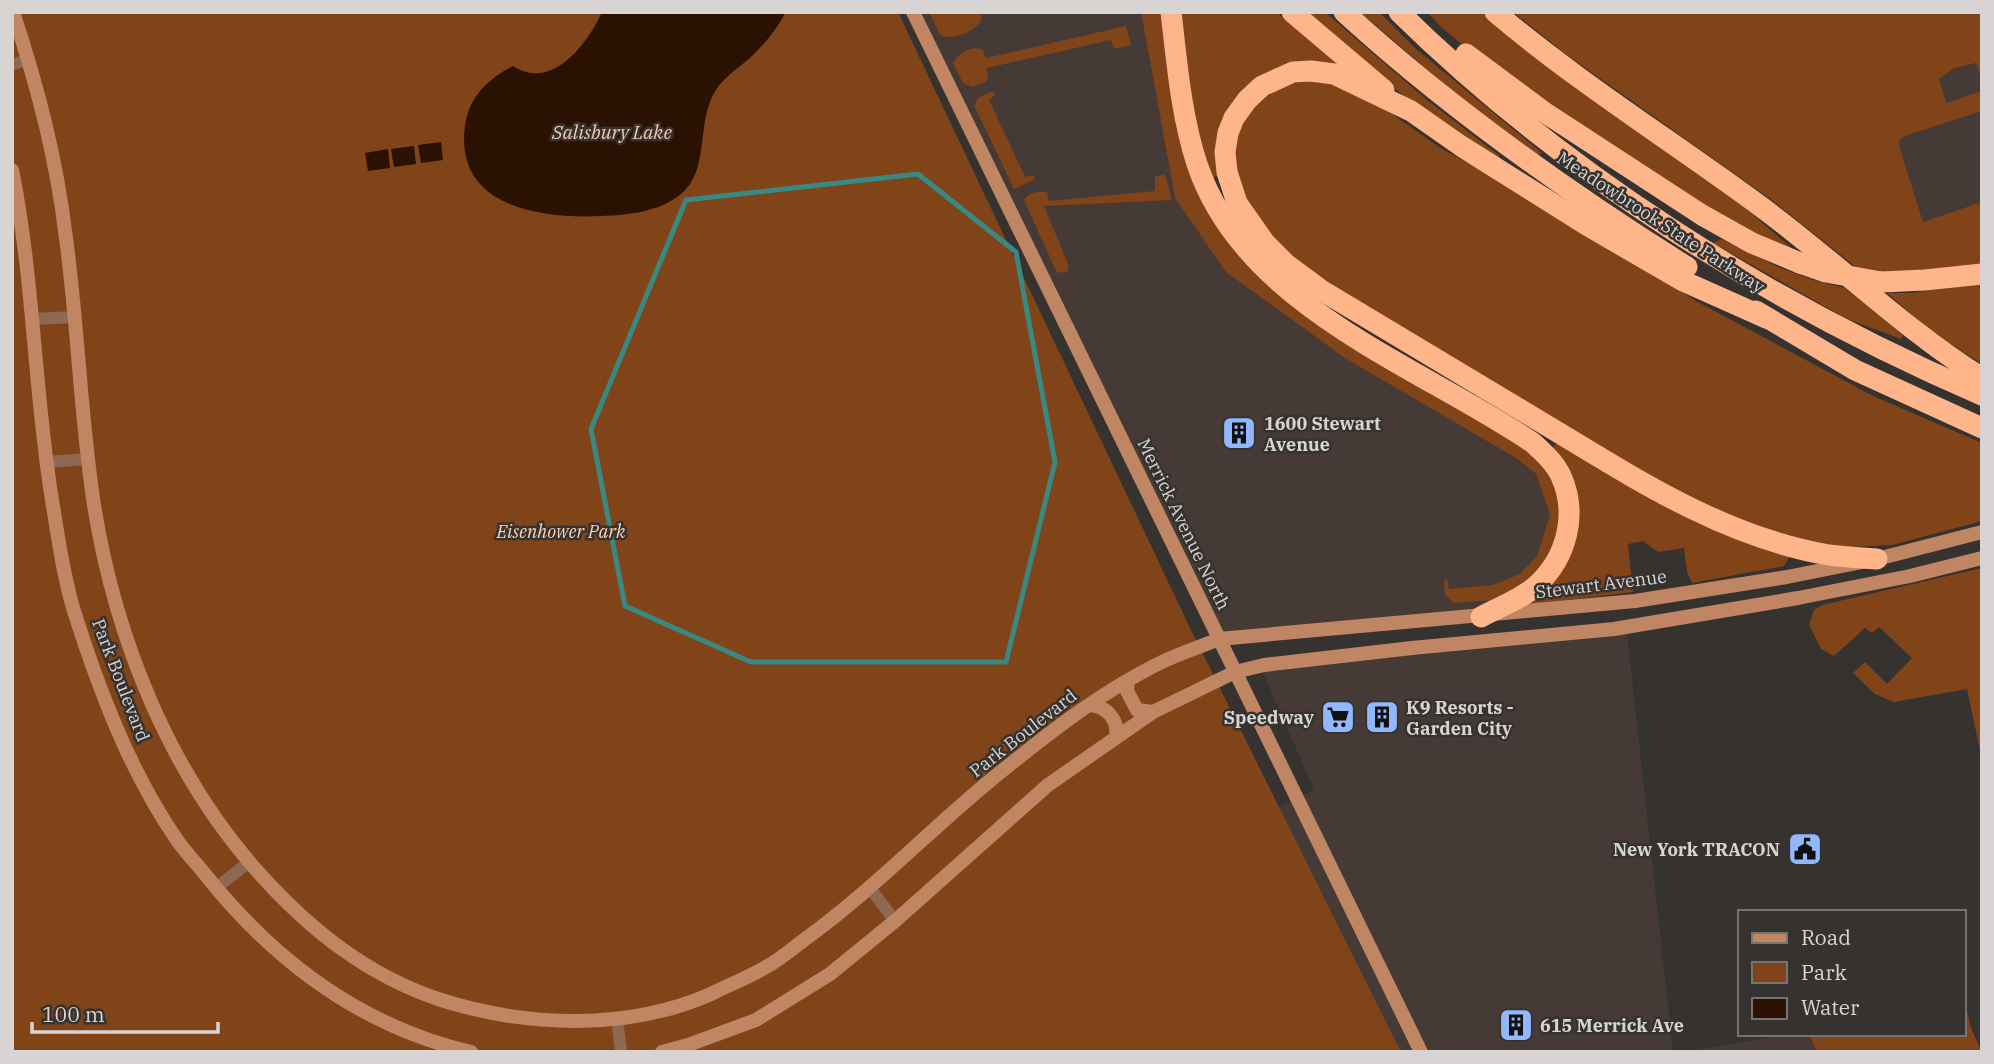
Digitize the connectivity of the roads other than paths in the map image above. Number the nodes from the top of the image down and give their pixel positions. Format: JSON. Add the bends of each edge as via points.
{"nodes":[{"id":1,"x":13,"y":12,"type":"edge"},
{"id":2,"x":913,"y":12,"type":"edge"},
{"id":3,"x":1171,"y":12,"type":"edge"},
{"id":4,"x":1292,"y":12,"type":"edge"},
{"id":5,"x":1344,"y":12,"type":"edge"},
{"id":6,"x":1495,"y":12,"type":"edge"},
{"id":7,"x":1403,"y":16,"type":"edge"},
{"id":8,"x":28,"y":59,"type":"junction"},
{"id":9,"x":12,"y":65,"type":"edge"},
{"id":10,"x":1411,"y":111,"type":"junction"},
{"id":11,"x":12,"y":170,"type":"edge"},
{"id":12,"x":1982,"y":274,"type":"edge"},
{"id":13,"x":75,"y":317,"type":"junction"},
{"id":14,"x":1766,"y":318,"type":"junction"},
{"id":15,"x":33,"y":319,"type":"junction"},
{"id":16,"x":1982,"y":378,"type":"edge"},
{"id":17,"x":1982,"y":395,"type":"edge"},
{"id":18,"x":1982,"y":428,"type":"edge"},
{"id":19,"x":88,"y":459,"type":"junction"},
{"id":20,"x":47,"y":462,"type":"junction"},
{"id":21,"x":1982,"y":533,"type":"edge"},
{"id":22,"x":1982,"y":558,"type":"edge"},
{"id":23,"x":1877,"y":559,"type":"junction"},
{"id":24,"x":1787,"y":577,"type":"junction"},
{"id":25,"x":1798,"y":598,"type":"junction"},
{"id":26,"x":1635,"y":601,"type":"junction"},
{"id":27,"x":1775,"y":602,"type":"junction"},
{"id":28,"x":1534,"y":612,"type":"junction"},
{"id":29,"x":1481,"y":617,"type":"junction"},
{"id":30,"x":1614,"y":629,"type":"junction"},
{"id":31,"x":1557,"y":635,"type":"junction"},
{"id":32,"x":1219,"y":639,"type":"junction"},
{"id":33,"x":1235,"y":672,"type":"junction"},
{"id":34,"x":1128,"y":681,"type":"junction"},
{"id":35,"x":1091,"y":705,"type":"junction"},
{"id":36,"x":1153,"y":712,"type":"junction"},
{"id":37,"x":1116,"y":737,"type":"junction"},
{"id":38,"x":249,"y":862,"type":"junction"},
{"id":39,"x":216,"y":888,"type":"junction"},
{"id":40,"x":870,"y":888,"type":"junction"},
{"id":41,"x":895,"y":921,"type":"junction"},
{"id":42,"x":617,"y":1018,"type":"junction"},
{"id":43,"x":471,"y":1052,"type":"edge"},
{"id":44,"x":621,"y":1052,"type":"edge"},
{"id":45,"x":662,"y":1052,"type":"edge"},
{"id":46,"x":1421,"y":1052,"type":"edge"}],
"edges":[{"from":1,"to":8,"type":"street","name":"Park Boulevard"},
{"from":2,"to":32,"type":"street","name":"Merrick Avenue North"},
{"from":3,"to":29,"type":"highway","via":[[1182,100],[1198,167],[1213,201],[1253,258],[1342,328],[1534,443],[1561,476],[1569,523],[1561,554],[1537,585]]},
{"from":4,"to":10,"type":"highway"},
{"from":5,"to":14,"type":"highway","name":"Meadowbrook State Parkway","via":[[1530,164]]},
{"from":6,"to":16,"type":"highway","via":[[1562,66],[1765,210],[1912,330]]},
{"from":7,"to":12,"type":"highway","bridge":true,"via":[[1465,54],[1544,113],[1752,243],[1833,274],[1881,282]]},
{"from":7,"to":17,"type":"highway","name":"Meadowbrook State Parkway","via":[[1549,141],[1678,232],[1831,323]]},
{"from":8,"to":9,"type":"street"},
{"from":8,"to":13,"type":"street","name":"Park Boulevard","via":[[58,183]]},
{"from":10,"to":14,"type":"highway","via":[[1625,247],[1684,281]]},
{"from":10,"to":23,"type":"highway","via":[[1334,75],[1311,71],[1293,72],[1262,86],[1247,100],[1228,133],[1227,173],[1237,203],[1286,264],[1321,290],[1667,497],[1733,527],[1793,546]]},
{"from":11,"to":15,"type":"street","name":"Park Boulevard"},
{"from":13,"to":15,"type":"street"},
{"from":13,"to":19,"type":"street","name":"Park Boulevard"},
{"from":14,"to":18,"type":"highway","name":"Meadowbrook State Parkway","via":[[1855,370]]},
{"from":15,"to":20,"type":"street","name":"Park Boulevard"},
{"from":19,"to":20,"type":"street"},
{"from":19,"to":38,"type":"street","name":"Park Boulevard","via":[[106,566],[145,684],[171,744],[213,814]]},
{"from":20,"to":39,"type":"street","name":"Park Boulevard","via":[[74,608],[115,724],[177,841]]},
{"from":21,"to":23,"type":"street","name":"Stewart Avenue"},
{"from":22,"to":25,"type":"street"},
{"from":23,"to":24,"type":"street","name":"Stewart Avenue"},
{"from":24,"to":25,"type":"street"},
{"from":24,"to":26,"type":"street","name":"Stewart Avenue"},
{"from":24,"to":27,"type":"street"},
{"from":25,"to":27,"type":"street"},
{"from":26,"to":28,"type":"street","name":"Stewart Avenue"},
{"from":26,"to":30,"type":"street"},
{"from":27,"to":30,"type":"street"},
{"from":28,"to":29,"type":"street","name":"Stewart Avenue"},
{"from":28,"to":31,"type":"street"},
{"from":29,"to":32,"type":"street","name":"Stewart Avenue"},
{"from":30,"to":31,"type":"street"},
{"from":31,"to":33,"type":"street","via":[[1412,648]]},
{"from":32,"to":33,"type":"street","name":"Merrick Avenue North"},
{"from":32,"to":34,"type":"street","name":"Park Boulevard"},
{"from":33,"to":36,"type":"street"},
{"from":33,"to":46,"type":"street","name":"Merrick Avenue North"},
{"from":34,"to":35,"type":"street","name":"Park Boulevard"},
{"from":34,"to":36,"type":"street","via":[[1126,691],[1138,710]]},
{"from":35,"to":37,"type":"street","via":[[1105,708],[1111,715],[1117,725]]},
{"from":35,"to":40,"type":"street","name":"Park Boulevard","via":[[984,786]]},
{"from":36,"to":37,"type":"street"},
{"from":37,"to":41,"type":"street","via":[[1048,785]]},
{"from":38,"to":39,"type":"street"},
{"from":38,"to":42,"type":"street","name":"Park Boulevard","via":[[285,903],[327,940],[368,968],[424,994],[473,1010],[524,1019]]},
{"from":39,"to":43,"type":"street","name":"Park Boulevard","via":[[275,950],[349,1005],[401,1030]]},
{"from":40,"to":41,"type":"street"},
{"from":40,"to":42,"type":"street","name":"Park Boulevard","via":[[767,967],[705,996]]},
{"from":41,"to":45,"type":"street","via":[[830,974],[756,1020]]},
{"from":42,"to":44,"type":"street"}]}
